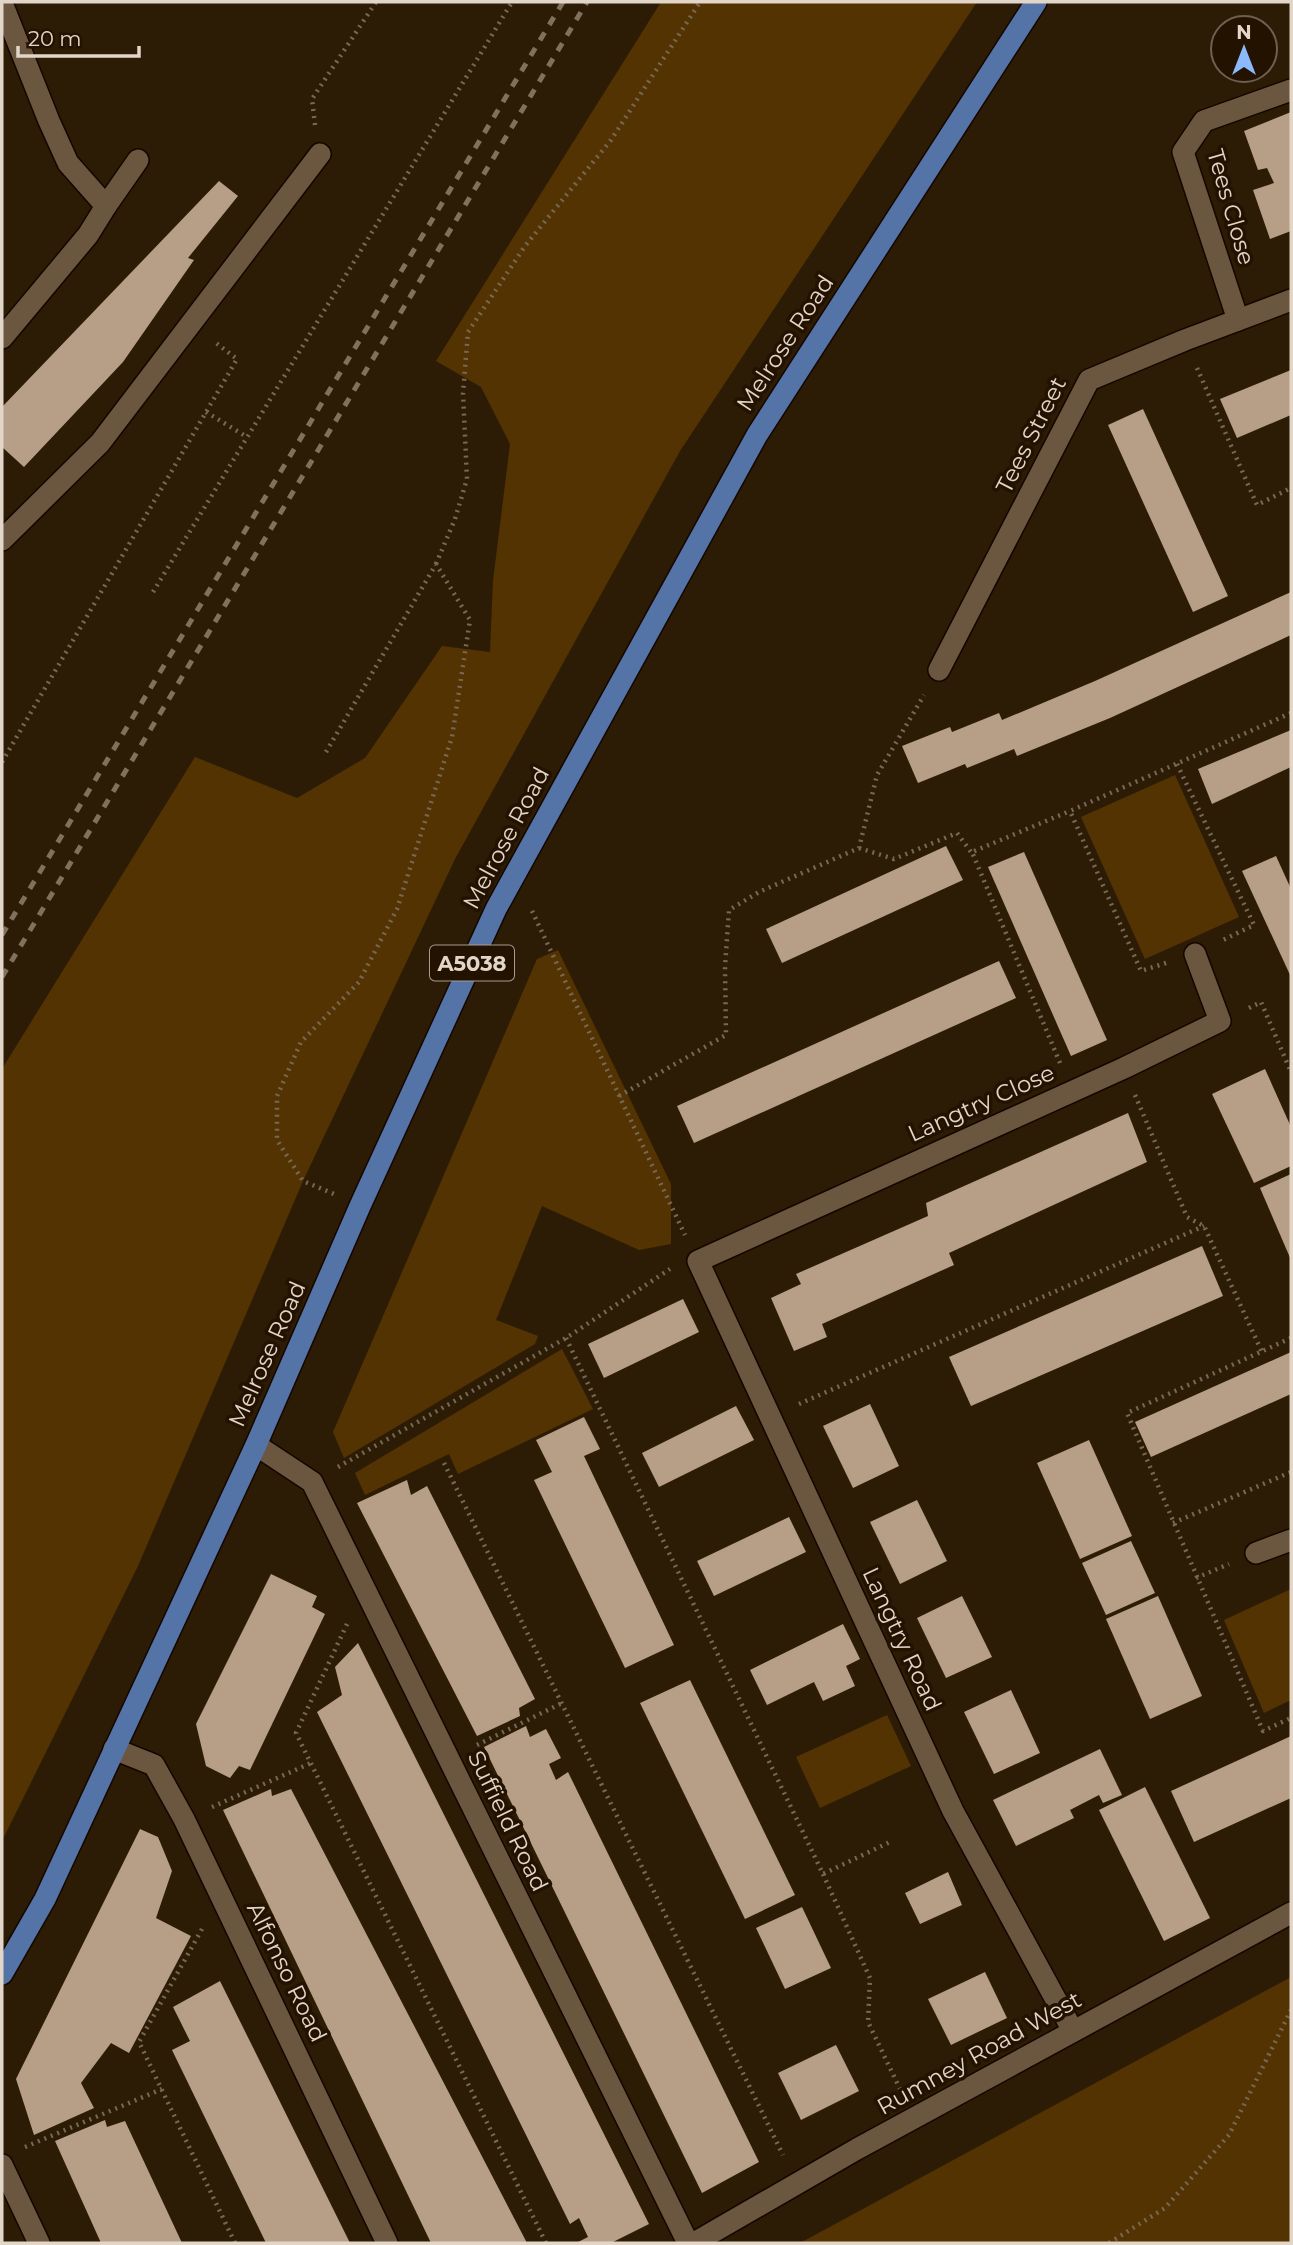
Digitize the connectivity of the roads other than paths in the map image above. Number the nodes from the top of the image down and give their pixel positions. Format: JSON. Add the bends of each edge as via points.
{"nodes":[{"id":1,"x":1036,"y":2,"type":"edge"},
{"id":2,"x":2,"y":3,"type":"edge"},
{"id":3,"x":1291,"y":90,"type":"edge"},
{"id":4,"x":320,"y":153,"type":"road end"},
{"id":5,"x":138,"y":160,"type":"dead end"},
{"id":6,"x":106,"y":206,"type":"junction"},
{"id":7,"x":1291,"y":300,"type":"edge"},
{"id":8,"x":1238,"y":320,"type":"junction"},
{"id":9,"x":2,"y":338,"type":"edge"},
{"id":10,"x":2,"y":540,"type":"edge"},
{"id":11,"x":939,"y":670,"type":"road end"},
{"id":12,"x":1195,"y":954,"type":"road end"},
{"id":13,"x":696,"y":1257,"type":"joint"},
{"id":14,"x":256,"y":1444,"type":"junction"},
{"id":15,"x":1291,"y":1540,"type":"edge"},
{"id":16,"x":1256,"y":1553,"type":"dead end"},
{"id":17,"x":114,"y":1749,"type":"junction"},
{"id":18,"x":1291,"y":1913,"type":"edge"},
{"id":19,"x":2,"y":1974,"type":"edge"},
{"id":20,"x":1073,"y":2031,"type":"junction"},
{"id":21,"x":8,"y":2158,"type":"edge"},
{"id":22,"x":39,"y":2243,"type":"edge"},
{"id":23,"x":387,"y":2243,"type":"edge"},
{"id":24,"x":688,"y":2243,"type":"edge"},
{"id":25,"x":694,"y":2243,"type":"edge"}],
"edges":[{"from":1,"to":14,"type":"main road","name":"Melrose Road","number":"A5038","via":[[757,435],[496,909]]},
{"from":2,"to":6,"type":"street","via":[[68,163]]},
{"from":3,"to":8,"type":"street","name":"Tees Close","via":[[1204,121],[1183,152]]},
{"from":4,"to":10,"type":"street","via":[[100,443]]},
{"from":5,"to":6,"type":"street"},
{"from":6,"to":9,"type":"street","via":[[88,235]]},
{"from":7,"to":8,"type":"street","name":"Tees Street"},
{"from":8,"to":11,"type":"street","name":"Tees Street","via":[[1088,380]]},
{"from":12,"to":13,"type":"street","name":"Langtry Close","via":[[1220,1021]]},
{"from":13,"to":20,"type":"street","name":"Langtry Road","via":[[953,1811]]},
{"from":14,"to":17,"type":"main road","name":"Melrose Road","number":"A5038"},
{"from":14,"to":24,"type":"street","name":"Suffield Road","via":[[312,1482]]},
{"from":15,"to":16,"type":"street"},
{"from":17,"to":19,"type":"main road","name":"Melrose Road","number":"A5038","via":[[45,1899]]},
{"from":17,"to":23,"type":"street","name":"Alfonso Road","via":[[154,1765],[184,1819]]},
{"from":18,"to":20,"type":"street","name":"Rumney Road West"},
{"from":20,"to":25,"type":"street","name":"Rumney Road West"},
{"from":21,"to":22,"type":"street"}]}
